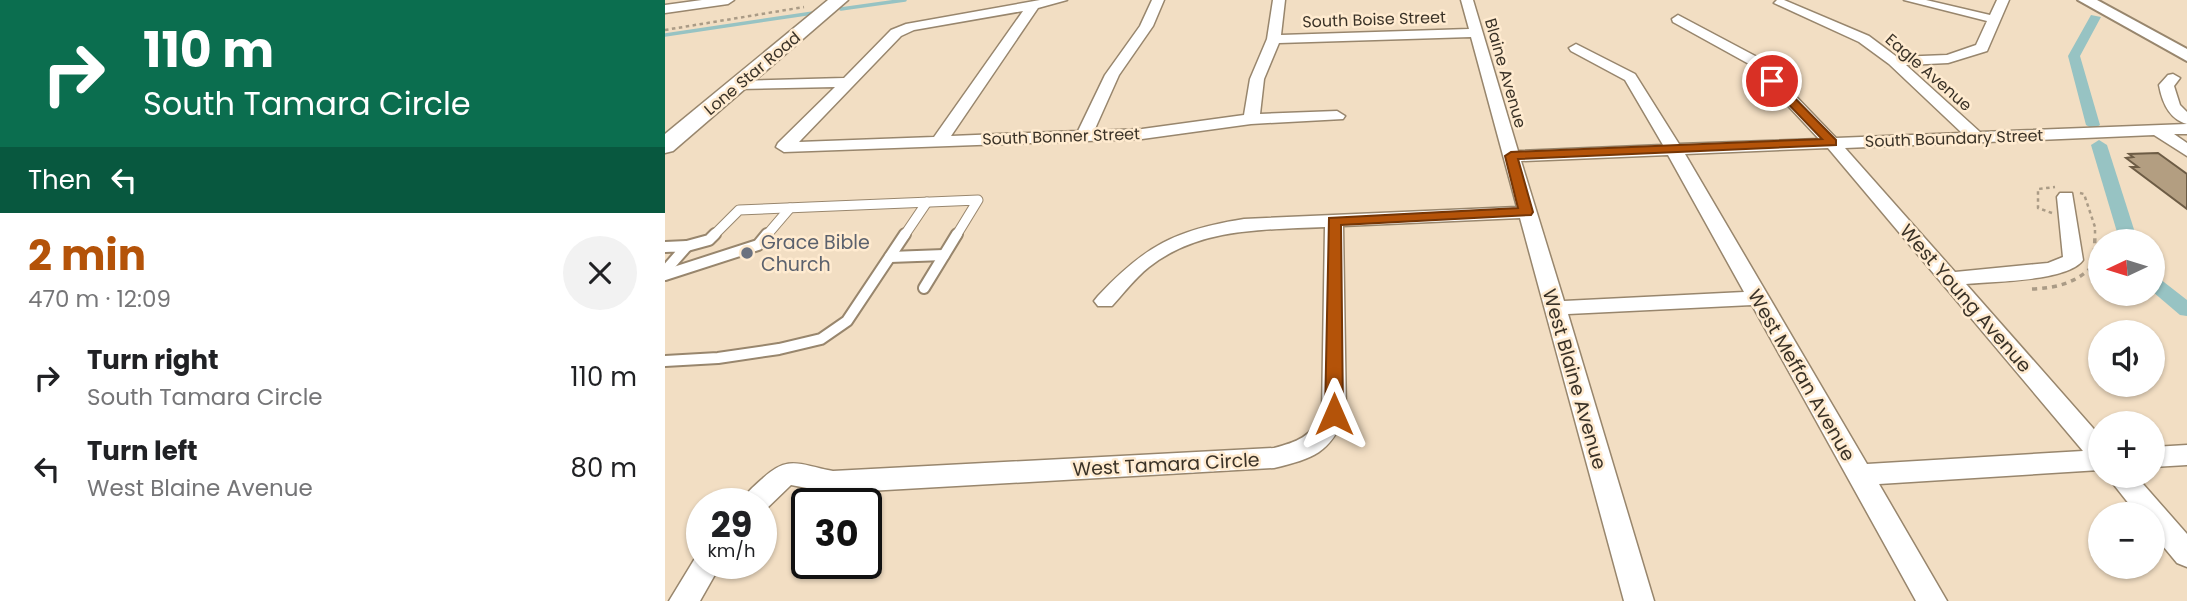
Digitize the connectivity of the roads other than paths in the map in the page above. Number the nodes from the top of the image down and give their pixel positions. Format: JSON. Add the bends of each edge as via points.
{"nodes":[{"id":1,"x":728,"y":0,"type":"edge"},
{"id":2,"x":839,"y":0,"type":"edge"},
{"id":3,"x":1061,"y":0,"type":"edge"},
{"id":4,"x":1158,"y":0,"type":"edge"},
{"id":5,"x":1279,"y":0,"type":"edge"},
{"id":6,"x":1467,"y":0,"type":"edge"},
{"id":7,"x":1910,"y":0,"type":"edge"},
{"id":8,"x":2003,"y":0,"type":"edge"},
{"id":9,"x":2086,"y":0,"type":"edge"},
{"id":10,"x":1780,"y":3,"type":"dead end"},
{"id":11,"x":671,"y":6,"type":"edge"},
{"id":12,"x":1032,"y":7,"type":"junction"},
{"id":13,"x":1678,"y":19,"type":"dead end"},
{"id":14,"x":1993,"y":19,"type":"junction"},
{"id":15,"x":1476,"y":33,"type":"junction"},
{"id":16,"x":1274,"y":39,"type":"junction"},
{"id":17,"x":1576,"y":48,"type":"dead end"},
{"id":18,"x":2183,"y":52,"type":"edge"},
{"id":19,"x":1894,"y":61,"type":"junction"},
{"id":20,"x":852,"y":78,"type":"junction"},
{"id":21,"x":2173,"y":78,"type":"dead end"},
{"id":22,"x":742,"y":81,"type":"junction"},
{"id":23,"x":1337,"y":116,"type":"dead end"},
{"id":24,"x":2187,"y":118,"type":"edge"},
{"id":25,"x":1251,"y":119,"type":"junction"},
{"id":26,"x":2187,"y":129,"type":"edge"},
{"id":27,"x":2157,"y":130,"type":"junction"},
{"id":28,"x":1084,"y":136,"type":"junction"},
{"id":29,"x":1975,"y":136,"type":"junction"},
{"id":30,"x":939,"y":141,"type":"junction"},
{"id":31,"x":1832,"y":143,"type":"junction"},
{"id":32,"x":665,"y":146,"type":"edge"},
{"id":33,"x":1673,"y":150,"type":"junction"},
{"id":34,"x":2187,"y":151,"type":"edge"},
{"id":35,"x":1511,"y":156,"type":"junction"},
{"id":36,"x":2068,"y":192,"type":"road end"},
{"id":37,"x":927,"y":202,"type":"junction"},
{"id":38,"x":790,"y":208,"type":"junction"},
{"id":39,"x":1526,"y":212,"type":"junction"},
{"id":40,"x":1334,"y":221,"type":"junction"},
{"id":41,"x":709,"y":240,"type":"junction"},
{"id":42,"x":687,"y":246,"type":"junction"},
{"id":43,"x":665,"y":247,"type":"edge"},
{"id":44,"x":944,"y":255,"type":"junction"},
{"id":45,"x":890,"y":257,"type":"junction"},
{"id":46,"x":711,"y":261,"type":"junction"},
{"id":47,"x":665,"y":273,"type":"edge"},
{"id":48,"x":1950,"y":279,"type":"junction"},
{"id":49,"x":924,"y":288,"type":"dead end"},
{"id":50,"x":1758,"y":298,"type":"junction"},
{"id":51,"x":1105,"y":301,"type":"dead end"},
{"id":52,"x":1554,"y":308,"type":"junction"},
{"id":53,"x":665,"y":361,"type":"edge"},
{"id":54,"x":2088,"y":439,"type":"edge"},
{"id":55,"x":2187,"y":454,"type":"edge"},
{"id":56,"x":2165,"y":456,"type":"edge"},
{"id":57,"x":2088,"y":461,"type":"edge"},
{"id":58,"x":1859,"y":475,"type":"junction"},
{"id":59,"x":770,"y":488,"type":"edge"},
{"id":60,"x":2130,"y":488,"type":"edge"},
{"id":61,"x":2187,"y":554,"type":"edge"},
{"id":62,"x":698,"y":579,"type":"edge"},
{"id":63,"x":684,"y":601,"type":"edge"},
{"id":64,"x":1639,"y":601,"type":"edge"},
{"id":65,"x":1932,"y":601,"type":"edge"}],
"edges":[{"from":1,"to":11,"type":"street"},
{"from":2,"to":22,"type":"main road","name":"Lone Star Road"},
{"from":3,"to":12,"type":"street"},
{"from":4,"to":28,"type":"street","via":[[1112,75]]},
{"from":5,"to":16,"type":"street"},
{"from":6,"to":15,"type":"street","name":"Blaine Avenue"},
{"from":7,"to":14,"type":"street"},
{"from":8,"to":14,"type":"street"},
{"from":9,"to":18,"type":"street"},
{"from":10,"to":19,"type":"street","name":"Eagle Avenue","via":[[1845,29]]},
{"from":12,"to":20,"type":"street","via":[[911,27],[890,39]]},
{"from":12,"to":30,"type":"street"},
{"from":13,"to":31,"type":"street","name":"West Young Avenue","via":[[1754,61]]},
{"from":14,"to":19,"type":"street","via":[[1982,48],[1948,58]]},
{"from":15,"to":16,"type":"street","name":"South Boise Street"},
{"from":15,"to":35,"type":"street","name":"Blaine Avenue"},
{"from":16,"to":25,"type":"street","via":[[1257,79]]},
{"from":17,"to":33,"type":"street","name":"West Meffan Avenue","via":[[1630,76]]},
{"from":19,"to":29,"type":"street","name":"Eagle Avenue"},
{"from":20,"to":22,"type":"street"},
{"from":20,"to":30,"type":"street","name":"South Bonner Street","via":[[784,147]]},
{"from":21,"to":24,"type":"street","via":[[2166,85],[2168,97],[2175,111]]},
{"from":22,"to":32,"type":"main road","name":"Lone Star Road"},
{"from":23,"to":25,"type":"street","name":"South Bonner Street"},
{"from":25,"to":28,"type":"street","name":"South Bonner Street","via":[[1142,134]]},
{"from":26,"to":27,"type":"street","name":"South Boundary Street"},
{"from":27,"to":29,"type":"street","name":"South Boundary Street"},
{"from":27,"to":34,"type":"street"},
{"from":28,"to":30,"type":"street","name":"South Bonner Street"},
{"from":29,"to":31,"type":"street","name":"South Boundary Street"},
{"from":31,"to":33,"type":"street","name":"South Boundary Street"},
{"from":31,"to":48,"type":"street","name":"West Young Avenue"},
{"from":33,"to":35,"type":"street","name":"South Boundary Street"},
{"from":33,"to":50,"type":"street","name":"West Meffan Avenue"},
{"from":35,"to":39,"type":"street","name":"West Blaine Avenue"},
{"from":36,"to":48,"type":"street","via":[[2073,260],[2052,269]]},
{"from":37,"to":38,"type":"lane"},
{"from":37,"to":44,"type":"lane","via":[[978,200]]},
{"from":37,"to":45,"type":"lane"},
{"from":38,"to":41,"type":"lane","via":[[739,210]]},
{"from":38,"to":46,"type":"lane","via":[[758,245]]},
{"from":39,"to":40,"type":"street"},
{"from":39,"to":52,"type":"street","name":"West Blaine Avenue"},
{"from":40,"to":51,"type":"street","via":[[1208,230],[1171,244],[1142,262]]},
{"from":40,"to":59,"type":"street","name":"West Tamara Circle","via":[[1334,414],[1325,436],[1306,450],[1274,458],[833,482],[786,473]]},
{"from":41,"to":42,"type":"lane"},
{"from":41,"to":46,"type":"lane"},
{"from":42,"to":43,"type":"lane"},
{"from":42,"to":47,"type":"lane"},
{"from":44,"to":45,"type":"lane"},
{"from":44,"to":49,"type":"lane"},
{"from":45,"to":53,"type":"lane","via":[[847,321],[821,339],[718,358]]},
{"from":46,"to":47,"type":"lane"},
{"from":48,"to":54,"type":"street","name":"West Young Avenue"},
{"from":50,"to":52,"type":"street"},
{"from":50,"to":58,"type":"street","name":"West Meffan Avenue"},
{"from":52,"to":64,"type":"street","name":"West Blaine Avenue"},
{"from":55,"to":56,"type":"street"},
{"from":57,"to":58,"type":"street"},
{"from":58,"to":65,"type":"street","name":"West Meffan Avenue"},
{"from":60,"to":61,"type":"street"},
{"from":62,"to":63,"type":"street"}]}
